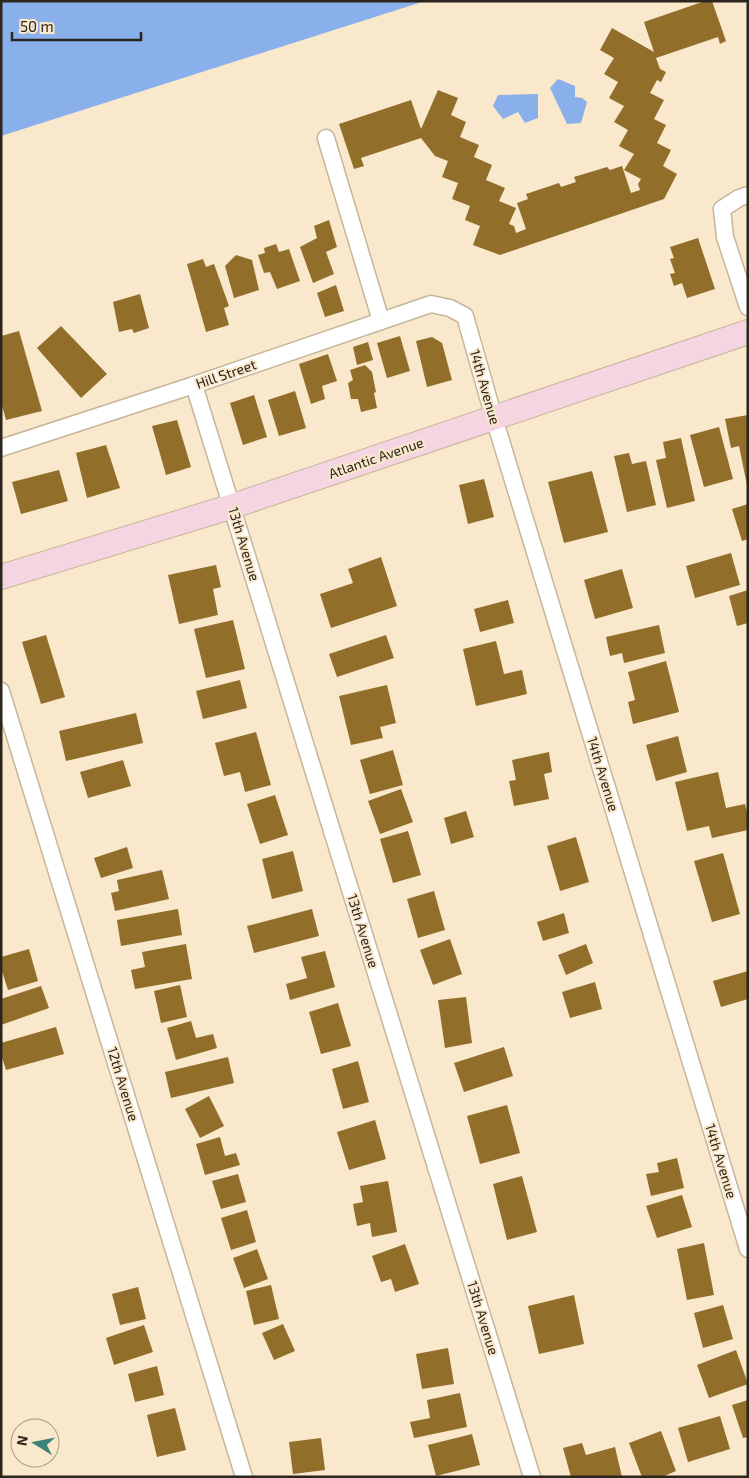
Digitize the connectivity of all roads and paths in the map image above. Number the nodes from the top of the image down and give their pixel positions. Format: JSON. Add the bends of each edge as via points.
{"nodes":[{"id":1,"x":326,"y":138,"type":"dead end"},
{"id":2,"x":748,"y":195,"type":"edge"},
{"id":3,"x":748,"y":307,"type":"edge"},
{"id":4,"x":450,"y":308,"type":"joint"},
{"id":5,"x":381,"y":321,"type":"junction"},
{"id":6,"x":748,"y":332,"type":"edge"},
{"id":7,"x":194,"y":385,"type":"junction"},
{"id":8,"x":494,"y":418,"type":"junction"},
{"id":9,"x":1,"y":448,"type":"edge"},
{"id":10,"x":232,"y":506,"type":"junction"},
{"id":11,"x":1,"y":577,"type":"edge"},
{"id":12,"x":1,"y":691,"type":"edge"},
{"id":13,"x":748,"y":1248,"type":"edge"},
{"id":14,"x":244,"y":1477,"type":"edge"},
{"id":15,"x":532,"y":1477,"type":"edge"}],
"edges":[{"from":1,"to":5,"type":"street"},
{"from":2,"to":3,"type":"street","via":[[722,209],[725,237]]},
{"from":4,"to":5,"type":"street","name":"Hill Street","via":[[431,304]]},
{"from":4,"to":8,"type":"street","name":"14th Avenue","via":[[465,316]]},
{"from":5,"to":7,"type":"street","name":"Hill Street"},
{"from":6,"to":8,"type":"main road","name":"Atlantic Avenue"},
{"from":7,"to":9,"type":"street","name":"Hill Street"},
{"from":7,"to":10,"type":"street","name":"13th Avenue"},
{"from":8,"to":10,"type":"main road","name":"Atlantic Avenue"},
{"from":8,"to":13,"type":"street","name":"14th Avenue"},
{"from":10,"to":11,"type":"main road","name":"Atlantic Avenue"},
{"from":10,"to":15,"type":"street","name":"13th Avenue"},
{"from":12,"to":14,"type":"street","name":"12th Avenue"}]}
